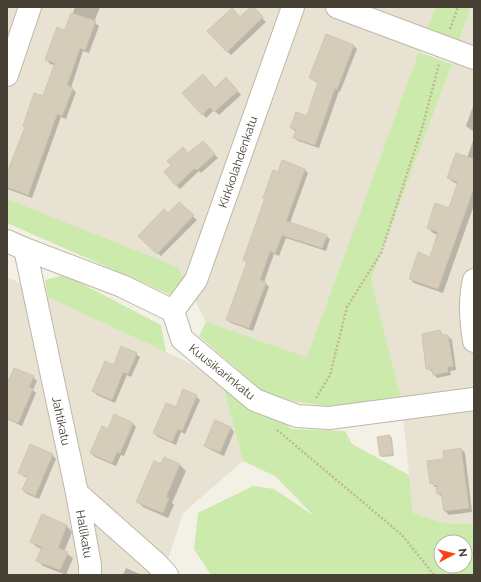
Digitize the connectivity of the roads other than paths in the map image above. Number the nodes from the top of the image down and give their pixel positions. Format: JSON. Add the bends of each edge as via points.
{"nodes":[{"id":1,"x":30,"y":7,"type":"edge"},
{"id":2,"x":293,"y":7,"type":"edge"},
{"id":3,"x":337,"y":7,"type":"edge"},
{"id":4,"x":474,"y":58,"type":"edge"},
{"id":5,"x":7,"y":75,"type":"edge"},
{"id":6,"x":16,"y":245,"type":"edge"},
{"id":7,"x":474,"y":280,"type":"edge"},
{"id":8,"x":173,"y":311,"type":"junction"},
{"id":9,"x":474,"y":341,"type":"edge"},
{"id":10,"x":474,"y":399,"type":"edge"},
{"id":11,"x":77,"y":493,"type":"junction"},
{"id":12,"x":90,"y":575,"type":"edge"},
{"id":13,"x":167,"y":575,"type":"edge"}],
"edges":[{"from":1,"to":5,"type":"street"},
{"from":2,"to":8,"type":"street","name":"Kirkkolahdenkatu","via":[[196,280]]},
{"from":3,"to":4,"type":"street"},
{"from":6,"to":8,"type":"street","via":[[122,286]]},
{"from":6,"to":11,"type":"street","name":"Jahtikatu"},
{"from":7,"to":9,"type":"street","via":[[471,319]]},
{"from":8,"to":10,"type":"street","name":"Kuusikarinkatu","via":[[182,339],[255,400],[297,416],[329,418]]},
{"from":11,"to":12,"type":"street","name":"Hallikatu"},
{"from":11,"to":13,"type":"street"}]}
